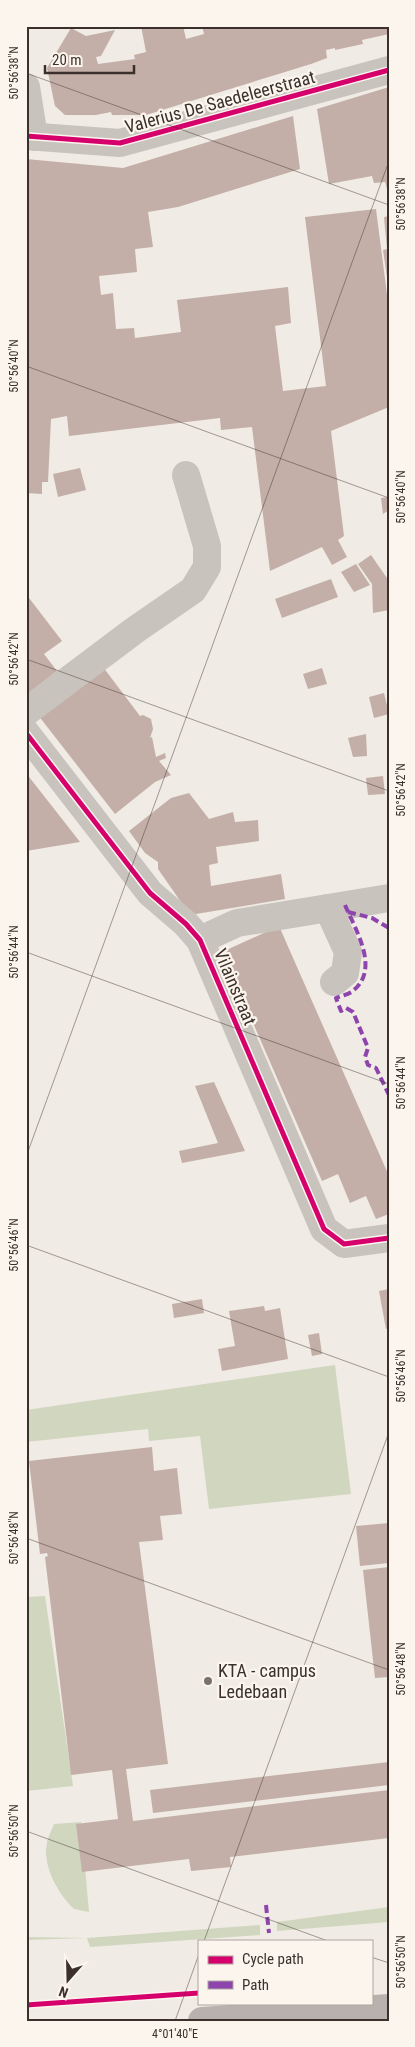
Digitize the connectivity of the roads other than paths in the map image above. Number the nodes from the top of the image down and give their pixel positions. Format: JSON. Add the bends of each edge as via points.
{"nodes":[{"id":1,"x":389,"y":70,"type":"edge"},
{"id":2,"x":26,"y":87,"type":"edge"},
{"id":3,"x":30,"y":136,"type":"edge"},
{"id":4,"x":186,"y":475,"type":"dead end"},
{"id":5,"x":26,"y":712,"type":"edge"},
{"id":6,"x":26,"y":734,"type":"edge"},
{"id":7,"x":389,"y":898,"type":"edge"},
{"id":8,"x":328,"y":908,"type":"junction"},
{"id":9,"x":200,"y":940,"type":"junction"},
{"id":10,"x":334,"y":982,"type":"dead end"},
{"id":11,"x":389,"y":1238,"type":"edge"},
{"id":12,"x":389,"y":2008,"type":"edge"},
{"id":13,"x":202,"y":2021,"type":"edge"}],
"edges":[{"from":1,"to":3,"type":"street","name":"Valerius De Saedeleerstraat","via":[[120,144]]},
{"from":2,"to":3,"type":"street"},
{"from":4,"to":5,"type":"street","via":[[207,546],[207,568],[193,590],[134,630]]},
{"from":6,"to":9,"type":"street","name":"Vilainstraat","via":[[150,893]]},
{"from":7,"to":8,"type":"street"},
{"from":8,"to":9,"type":"street","via":[[237,923]]},
{"from":8,"to":10,"type":"street","via":[[348,952],[345,973]]},
{"from":9,"to":11,"type":"street","name":"Vilainstraat","via":[[324,1229],[344,1244]]},
{"from":12,"to":13,"type":"main road"}]}
